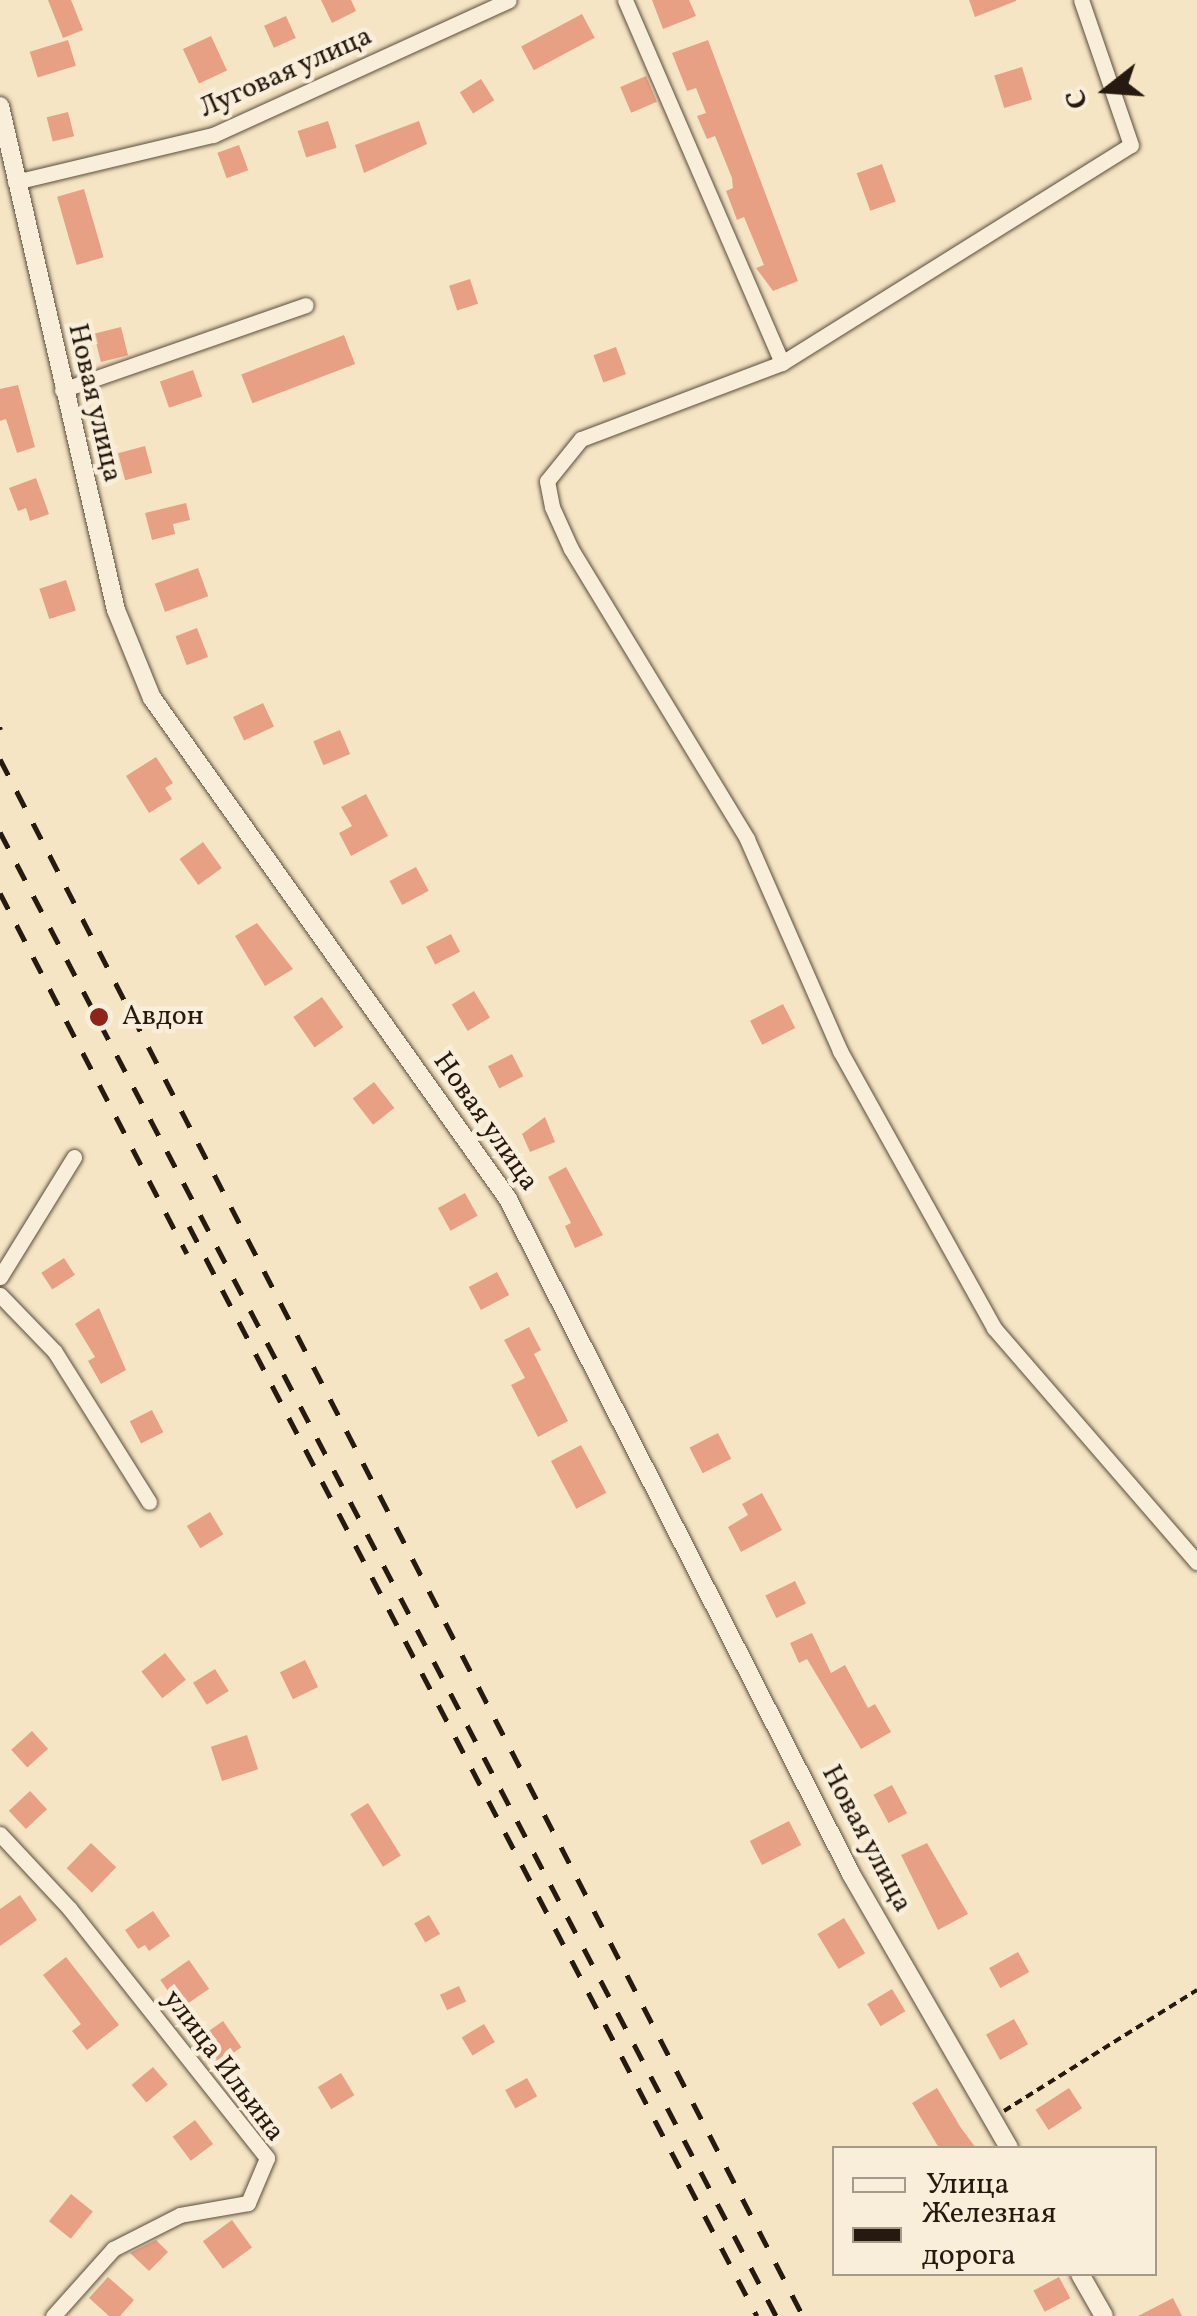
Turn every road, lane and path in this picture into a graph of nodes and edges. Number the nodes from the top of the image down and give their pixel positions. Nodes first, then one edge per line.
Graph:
1 (510, 0) edge
2 (624, 0) edge
3 (1081, 0) edge
4 (0, 106) edge
5 (15, 182) junction
6 (306, 304) dead end
7 (782, 363) junction
8 (62, 390) junction
9 (74, 1156) dead end
10 (0, 1275) edge
11 (0, 1295) edge
12 (148, 1502) dead end
13 (1197, 1562) edge
14 (0, 1834) edge
15 (1197, 1990) edge
16 (991, 2118) junction
17 (1007, 2146) edge
18 (1081, 2276) edge
19 (52, 2316) edge
20 (1104, 2316) edge

1 - 5 street, Луговая улица
2 - 7 street
3 - 7 street
4 - 5 street, Новая улица
5 - 8 street, Новая улица
6 - 8 street
7 - 13 street
8 - 16 street, Новая улица
9 - 10 street
11 - 12 street
14 - 19 street, улица Ильина
15 - 16 path
16 - 17 street, Новая улица
18 - 20 street

